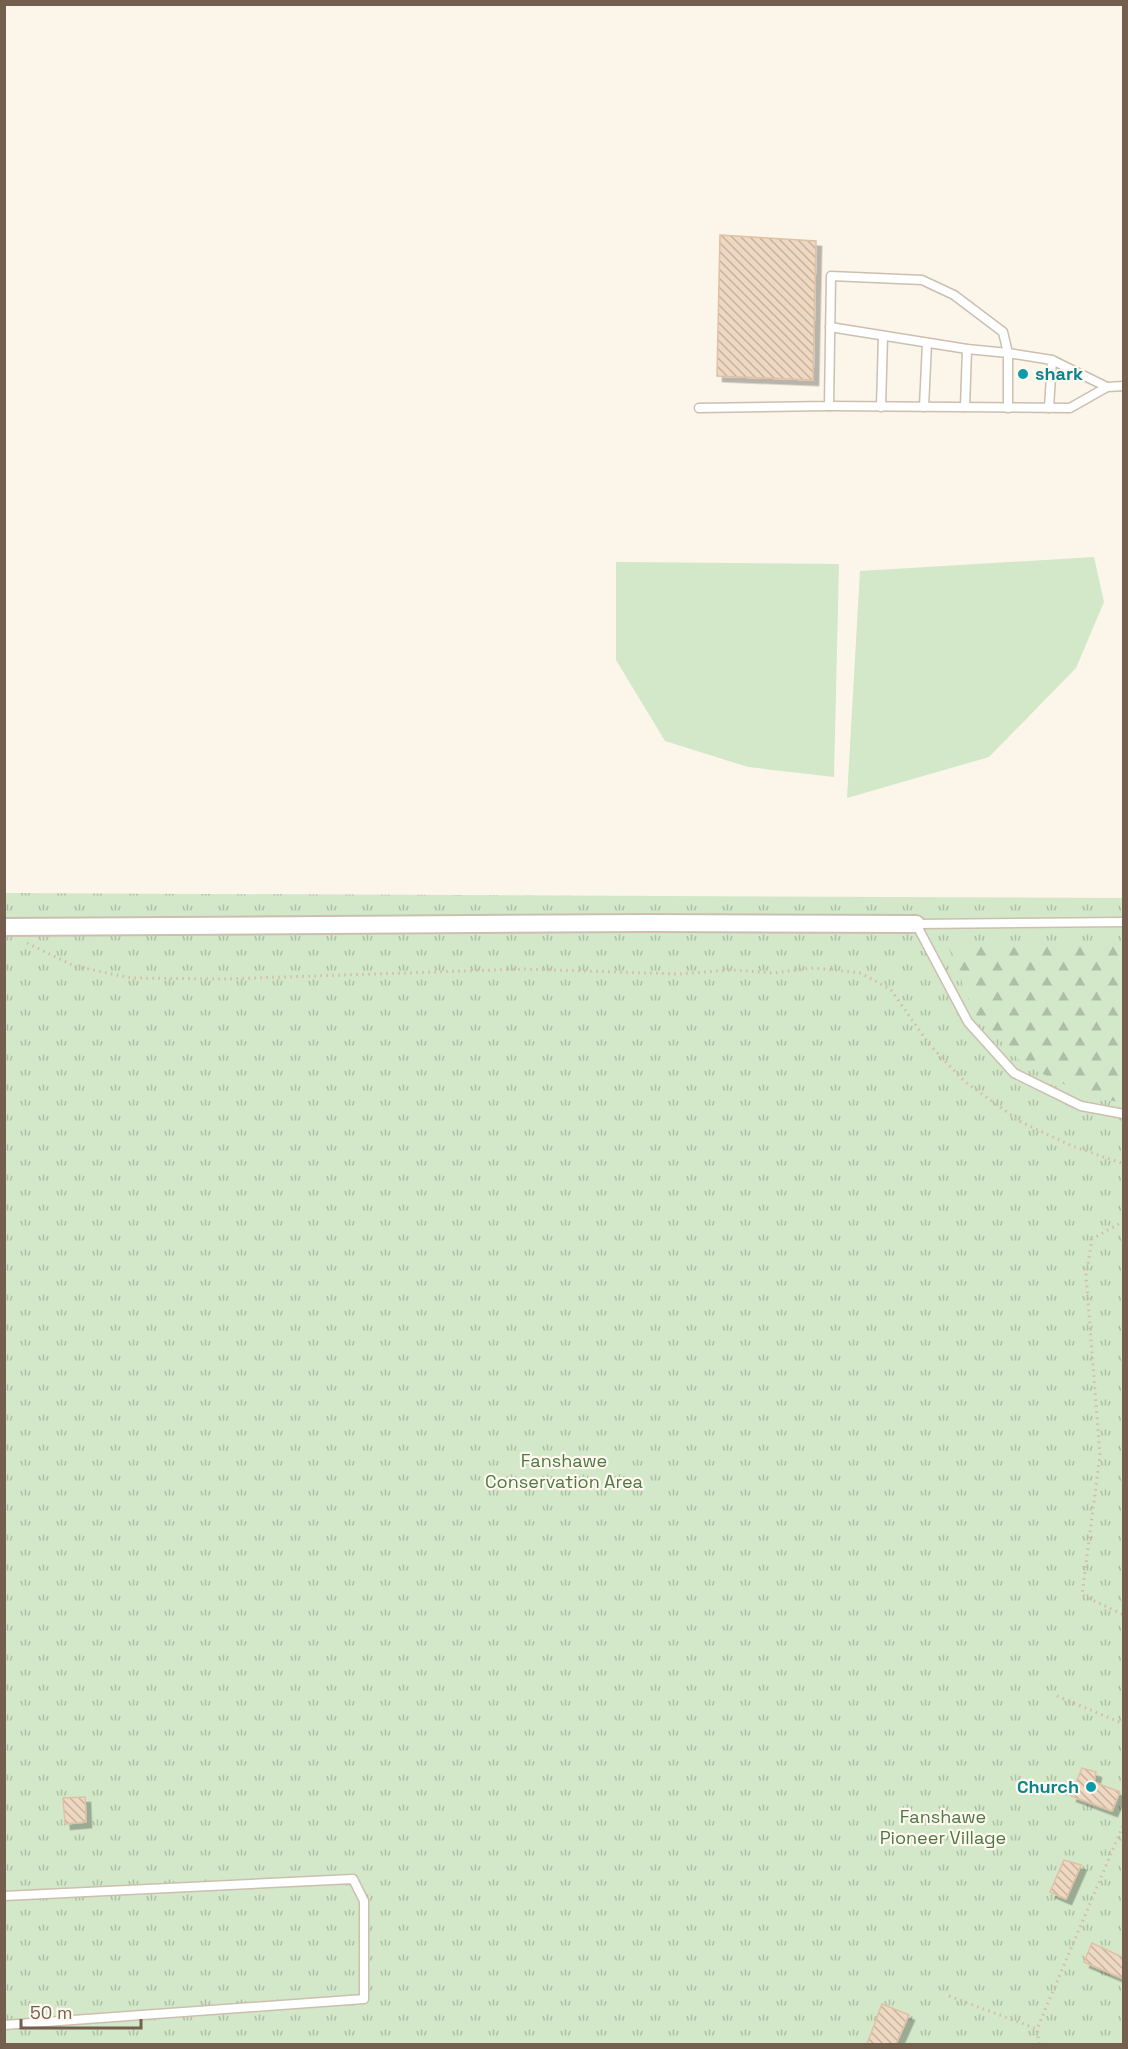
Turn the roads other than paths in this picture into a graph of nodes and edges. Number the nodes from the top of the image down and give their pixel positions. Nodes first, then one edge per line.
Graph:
1 (830, 327) junction
2 (883, 336) junction
3 (927, 343) junction
4 (967, 349) junction
5 (1008, 353) junction
6 (1052, 360) junction
7 (1124, 386) edge
8 (1107, 387) junction
9 (829, 406) junction
10 (881, 407) junction
11 (924, 407) junction
12 (965, 407) junction
13 (699, 408) dead end
14 (1008, 408) junction
15 (1049, 408) junction
16 (1124, 922) edge
17 (916, 924) junction
18 (4, 927) edge
19 (1124, 1114) edge
20 (4, 1896) edge
21 (4, 2025) edge

1 - 2 lane
1 - 5 lane
1 - 9 lane
2 - 3 lane
2 - 10 lane
3 - 4 lane
3 - 11 lane
4 - 5 lane
4 - 12 lane
5 - 6 lane
5 - 14 lane
6 - 8 lane
6 - 15 lane
7 - 8 lane
8 - 15 lane
9 - 10 lane
9 - 13 lane
10 - 11 lane
11 - 12 lane
12 - 14 lane
14 - 15 lane
16 - 17 lane
17 - 18 street
17 - 19 lane
20 - 21 lane

